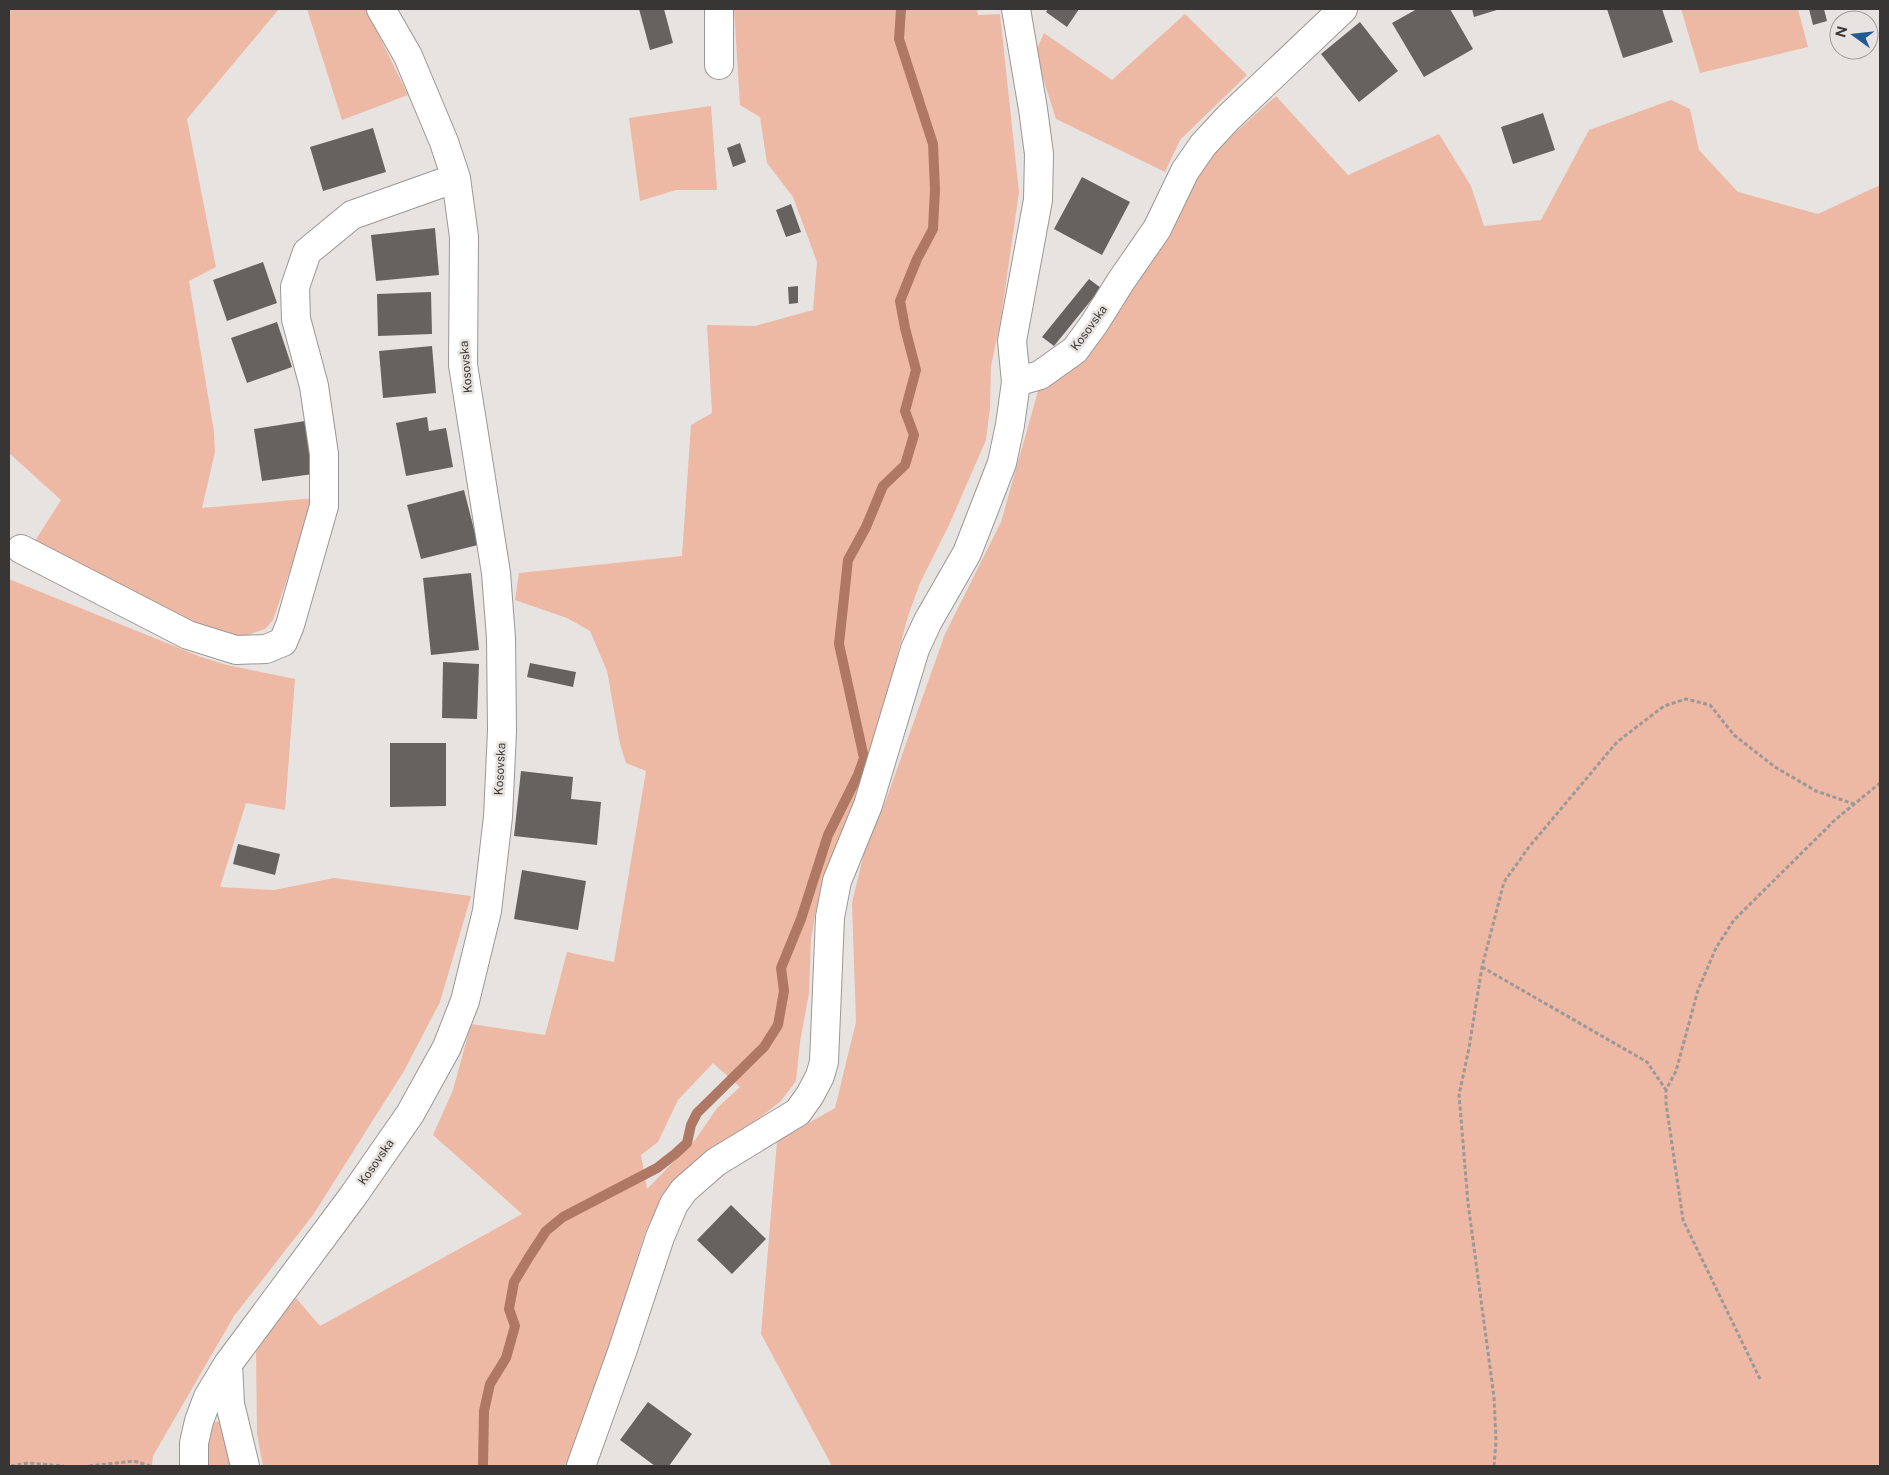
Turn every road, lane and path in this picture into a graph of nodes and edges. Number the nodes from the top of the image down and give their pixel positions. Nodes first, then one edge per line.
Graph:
1 (381, 9) edge
2 (719, 9) edge
3 (1016, 9) edge
4 (1343, 9) edge
5 (719, 65) dead end
6 (456, 178) junction
7 (1016, 382) junction
8 (21, 549) dead end
9 (1880, 783) edge
10 (1854, 804) junction
11 (1482, 967) junction
12 (1666, 1090) junction
13 (228, 1364) junction
14 (1760, 1379) dead end
15 (11, 1466) edge
16 (64, 1466) edge
17 (89, 1466) edge
18 (150, 1466) edge
19 (194, 1466) edge
20 (245, 1466) edge
21 (581, 1466) edge
22 (1494, 1466) edge

1 - 6 street, Kosovska
2 - 5 street
3 - 7 street
4 - 7 street, Kosovska
6 - 8 street
6 - 13 street, Kosovska
7 - 21 street
9 - 10 path
10 - 11 path
10 - 12 path
11 - 12 path
11 - 22 path
12 - 14 path
13 - 19 street, Kosovska
13 - 20 street
15 - 16 path
17 - 18 path

